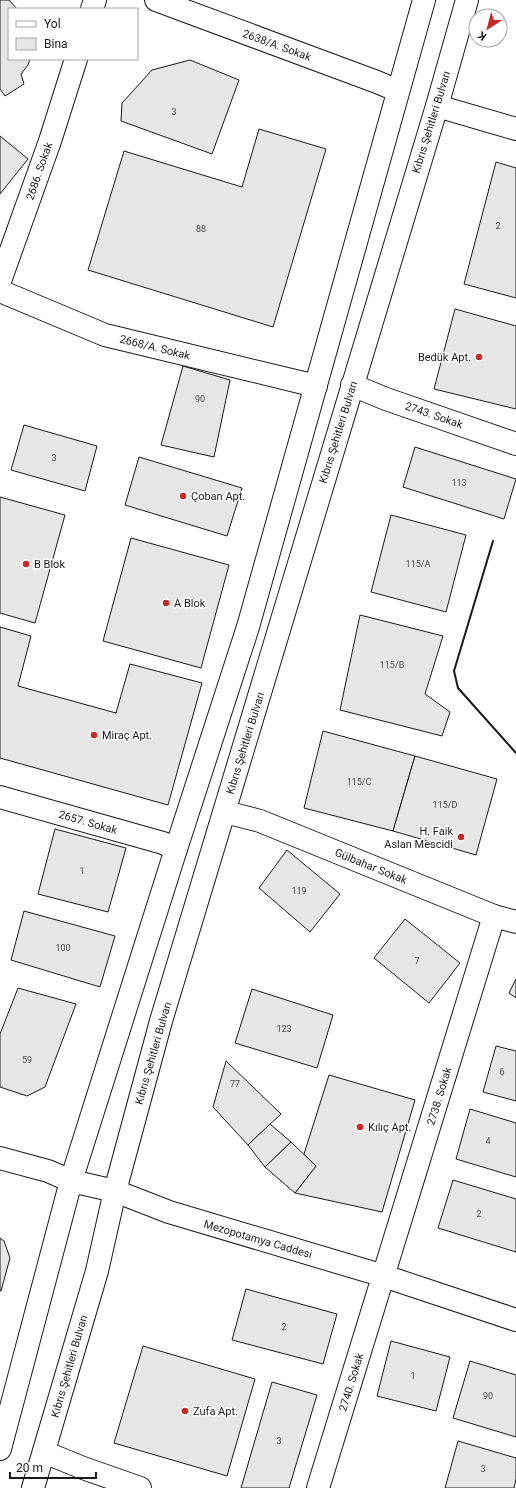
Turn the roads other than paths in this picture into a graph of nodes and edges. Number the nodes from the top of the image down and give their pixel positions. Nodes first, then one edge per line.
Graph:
1 (156, 0) edge
2 (424, 0) edge
3 (467, 0) edge
4 (76, 60) edge
5 (398, 91) junction
6 (437, 106) junction
7 (516, 128) edge
8 (0, 281) edge
9 (0, 291) edge
10 (352, 385) junction
11 (316, 386) junction
12 (516, 444) edge
13 (0, 797) edge
14 (225, 812) junction
15 (176, 849) junction
16 (494, 916) junction
17 (516, 922) edge
18 (0, 1158) edge
19 (71, 1181) junction
20 (115, 1191) junction
21 (384, 1276) junction
22 (516, 1320) edge
23 (1, 1446) edge
24 (44, 1452) junction
25 (33, 1488) edge
26 (140, 1488) edge
27 (318, 1488) edge

1 - 5 main road, 2638/A. Sokak
2 - 5 main road
3 - 6 main road, Kıbrıs Şehitleri Bulvarı
4 - 8 main road, 2686. Sokak
5 - 11 main road
6 - 7 main road
6 - 10 main road, Kıbrıs Şehitleri Bulvarı
9 - 11 main road, 2668/A. Sokak
10 - 12 main road, 2743. Sokak
10 - 14 main road, Kıbrıs Şehitleri Bulvarı
11 - 15 main road
13 - 15 main road, 2657. Sokak
14 - 16 main road, Gülbahar Sokak
14 - 20 main road, Kıbrıs Şehitleri Bulvarı
15 - 19 main road
16 - 17 main road, Gülbahar Sokak
16 - 21 main road, 2738. Sokak
18 - 19 main road, Mezopotamya Caddesi
19 - 20 main road, Mezopotamya Caddesi
19 - 23 main road
20 - 21 main road, Mezopotamya Caddesi
20 - 24 main road, Kıbrıs Şehitleri Bulvarı
21 - 22 main road, Mezopotamya Caddesi
21 - 27 main road, 2740. Sokak
24 - 25 main road, Kıbrıs Şehitleri Bulvarı
24 - 26 main road

